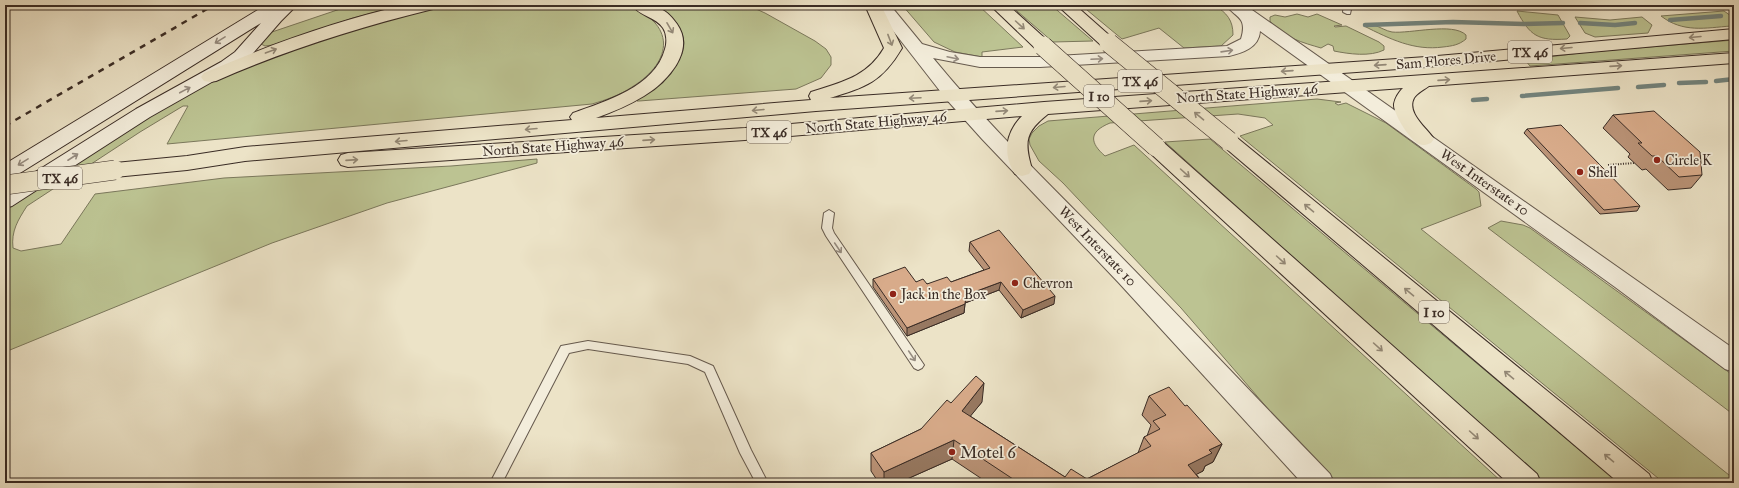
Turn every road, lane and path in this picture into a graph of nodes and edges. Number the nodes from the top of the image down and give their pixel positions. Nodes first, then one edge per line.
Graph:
1 (277, 5) edge
2 (290, 5) edge
3 (427, 5) edge
4 (640, 5) edge
5 (873, 5) edge
6 (881, 5) edge
7 (998, 5) edge
8 (1064, 5) edge
9 (1241, 10) edge
10 (1734, 34) edge
11 (916, 48) junction
12 (1734, 58) edge
13 (1326, 69) junction
14 (210, 77) junction
15 (1424, 81) junction
16 (1350, 86) junction
17 (954, 96) junction
18 (778, 108) junction
19 (1044, 108) junction
20 (970, 114) junction
21 (551, 128) junction
22 (1424, 139) junction
23 (187, 163) junction
24 (1634, 163) dead end
25 (1608, 165) dead end
26 (1022, 169) junction
27 (5, 173) edge
28 (5, 185) edge
29 (5, 201) edge
30 (829, 213) dead end
31 (1734, 362) edge
32 (918, 365) dead end
33 (496, 483) edge
34 (762, 483) edge
35 (1320, 483) edge
36 (1527, 483) edge
37 (1639, 483) edge

1 -> 27 street
2 - 14 street
14 -> 3 main road
4 -> 21 main road
5 -> 18 main road
6 - 11 street, West Interstate 10
7 -> 36 main road, I 10, bridge
37 -> 8 main road, I 10, bridge
11 -> 9 street
9 - 13 street, West Interstate 10
10 -> 13 main road, Sam Flores Drive / TX 46
11 - 17 street, West Interstate 10
15 -> 12 main road, Sam Flores Drive / TX 46
13 - 16 street, West Interstate 10
13 -> 17 main road, North State Highway 46 / TX 46
29 -> 14 street
15 - 16 main road, Sam Flores Drive / TX 46
15 - 22 main road
19 -> 16 main road, North State Highway 46 / TX 46
16 - 22 street, West Interstate 10
17 -> 18 main road, North State Highway 46 / TX 46
17 - 20 street, West Interstate 10
18 -> 21 main road, North State Highway 46 / TX 46
20 -> 19 main road, North State Highway 46 / TX 46
19 - 26 main road
23 -> 20 main road, North State Highway 46 / TX 46
20 - 26 street, West Interstate 10
21 -> 23 main road, North State Highway 46 / TX 46
22 - 31 street, West Interstate 10
23 - 28 main road, North State Highway 46 / TX 46, bridge
24 - 25 path
26 - 35 street, West Interstate 10
30 -> 32 lane
33 - 34 lane

